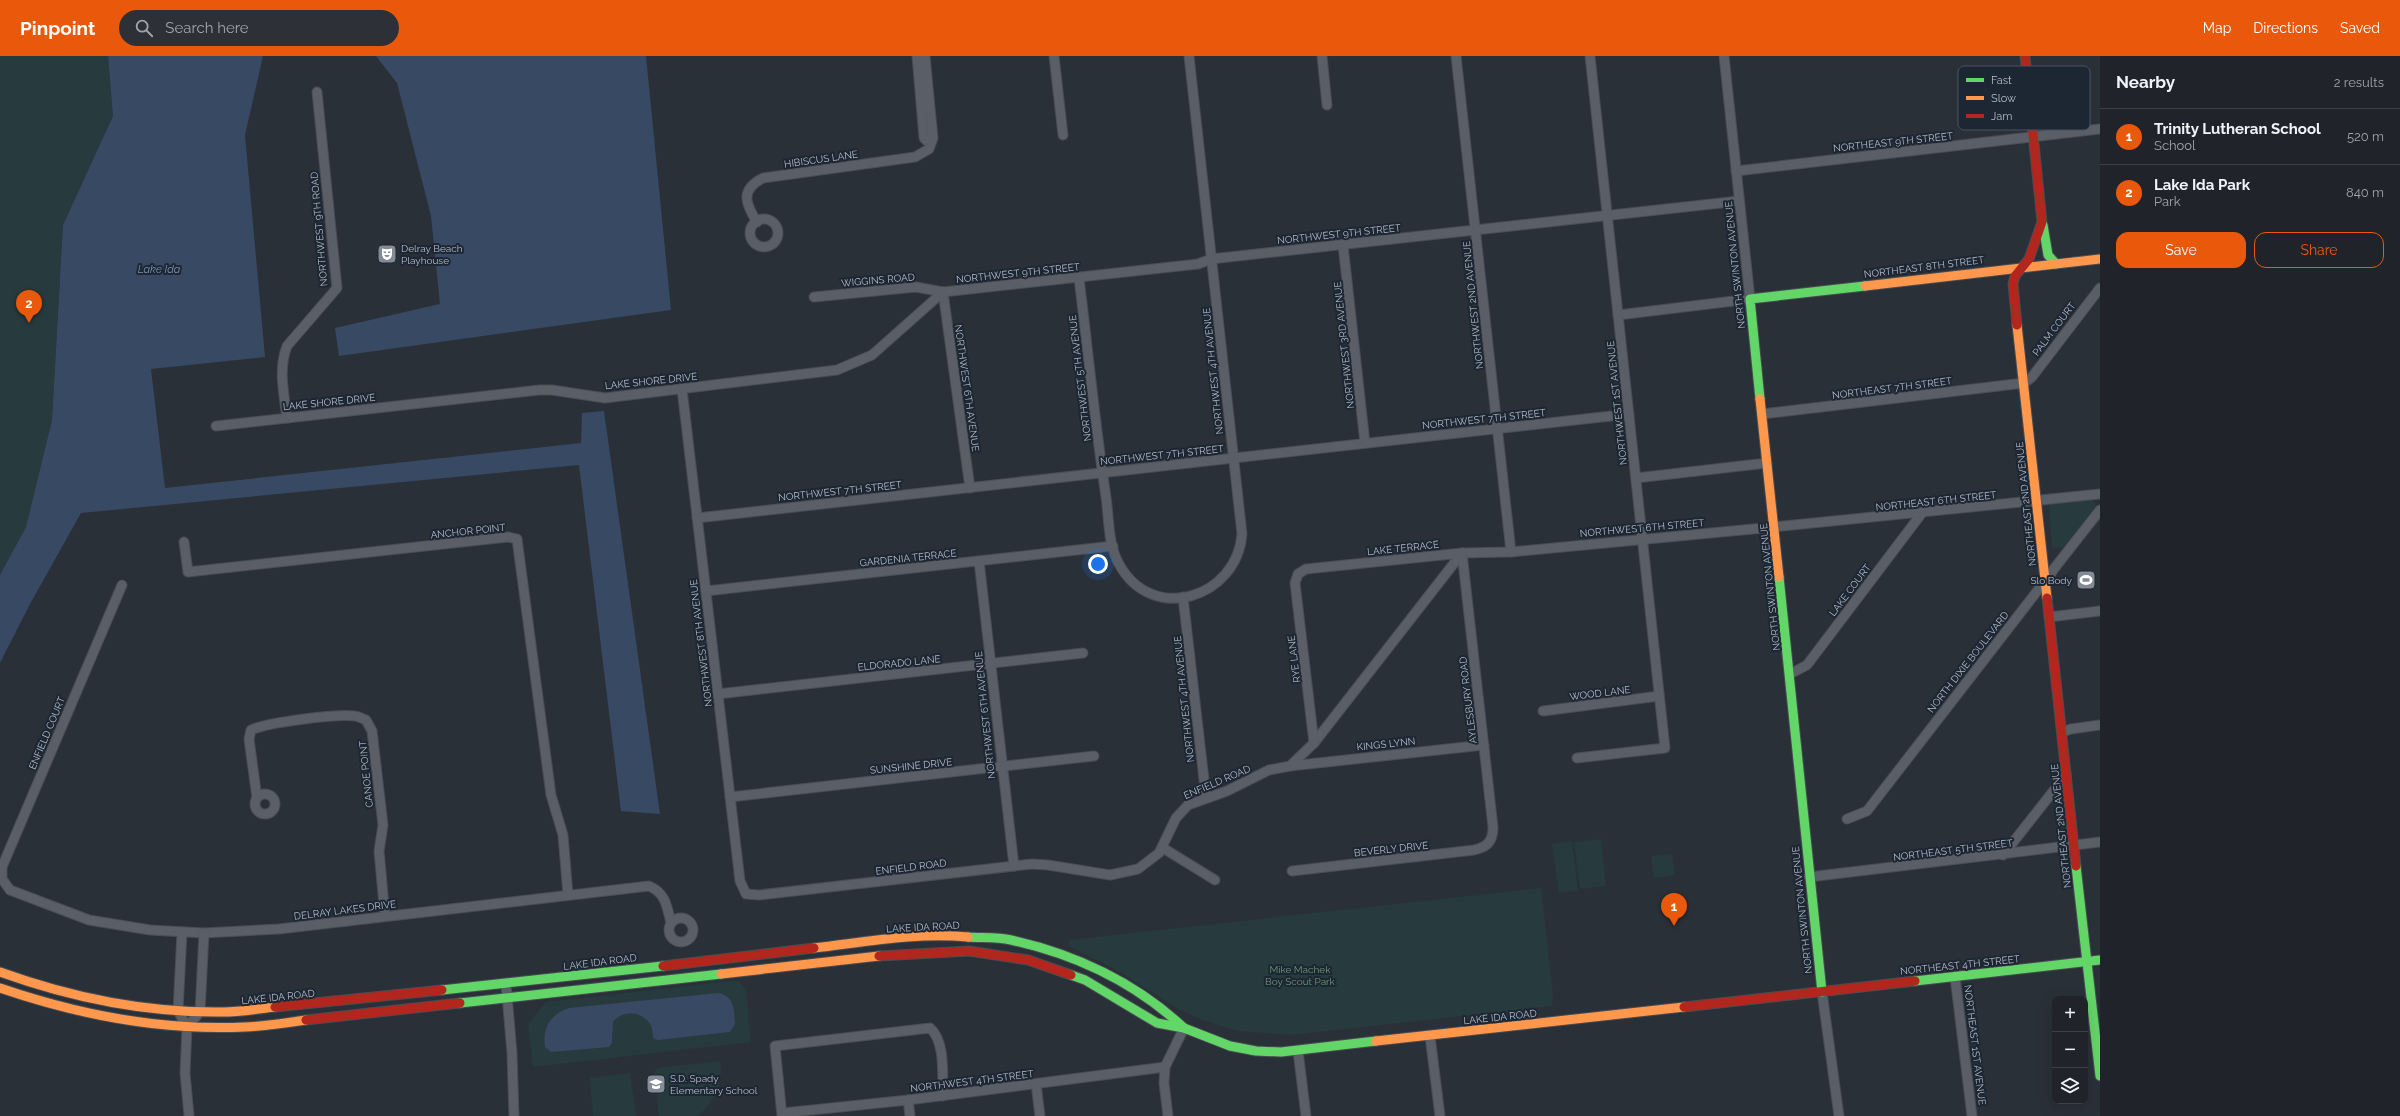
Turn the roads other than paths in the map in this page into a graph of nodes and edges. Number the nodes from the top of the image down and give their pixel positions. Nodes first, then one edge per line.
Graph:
1 (917, 56) edge
2 (925, 56) edge
3 (1054, 56) edge
4 (1189, 56) edge
5 (1322, 56) edge
6 (1456, 56) edge
7 (1590, 56) edge
8 (1724, 56) edge
9 (2025, 56) edge
10 (2026, 66) edge
11 (317, 92) dead end
12 (1327, 105) dead end
13 (2100, 129) edge
14 (2032, 130) edge
15 (1063, 135) dead end
16 (2033, 137) junction
17 (930, 144) junction
18 (1736, 170) junction
19 (1739, 201) junction
20 (1608, 215) junction
21 (757, 222) dead end
22 (2042, 222) junction
23 (1475, 230) junction
24 (1343, 245) junction
25 (1211, 259) junction
26 (2100, 259) edge
27 (2056, 264) junction
28 (2025, 267) junction
29 (1079, 278) junction
30 (2100, 288) edge
31 (943, 292) junction
32 (814, 297) dead end
33 (1750, 299) junction
34 (1618, 315) junction
35 (2024, 383) junction
36 (682, 389) junction
37 (1629, 414) junction
38 (1762, 414) junction
39 (287, 418) junction
40 (216, 426) dead end
41 (1497, 428) junction
42 (1366, 443) junction
43 (1234, 458) junction
44 (1768, 463) junction
45 (1102, 473) junction
46 (1636, 478) junction
47 (970, 488) junction
48 (2100, 494) edge
49 (2037, 501) junction
50 (2100, 510) edge
51 (1922, 513) junction
52 (697, 518) junction
53 (1774, 527) junction
54 (1643, 538) junction
55 (184, 542) dead end
56 (1113, 546) junction
57 (1511, 552) junction
58 (1462, 553) junction
59 (979, 561) junction
60 (1298, 574) joint
61 (2046, 583) junction
62 (122, 585) dead end
63 (706, 591) junction
64 (1183, 597) junction
65 (2100, 611) edge
66 (2049, 617) junction
67 (1083, 653) dead end
68 (990, 664) junction
69 (1790, 674) junction
70 (718, 694) junction
71 (1659, 696) junction
72 (1544, 710) dead end
73 (2100, 725) edge
74 (2062, 732) junction
75 (1314, 743) junction
76 (1484, 745) junction
77 (1094, 756) dead end
78 (1577, 758) dead end
79 (1290, 766) junction
80 (1002, 767) junction
81 (2066, 775) junction
82 (730, 797) junction
83 (1206, 797) junction
84 (257, 798) dead end
85 (1847, 819) dead end
86 (2100, 842) edge
87 (1490, 843) joint
88 (2074, 847) junction
89 (1163, 848) junction
90 (2003, 855) junction
91 (1014, 866) junction
92 (1292, 871) dead end
93 (1809, 877) junction
94 (1215, 880) dead end
95 (3, 885) edge
96 (746, 894) joint
97 (568, 895) junction
98 (385, 916) junction
99 (671, 923) dead end
100 (182, 932) junction
101 (204, 933) junction
102 (921, 936) junction
103 (922, 952) junction
104 (772, 953) junction
105 (2100, 960) edge
106 (2086, 962) junction
107 (752, 971) junction
108 (0, 972) edge
109 (1955, 977) junction
110 (506, 984) junction
111 (0, 988) edge
112 (1822, 992) junction
113 (507, 998) junction
114 (178, 1011) junction
115 (200, 1012) junction
116 (187, 1027) junction
117 (1184, 1028) junction
118 (1430, 1036) junction
119 (1298, 1051) junction
120 (1165, 1067) junction
121 (2100, 1076) edge
122 (1036, 1084) junction
123 (943, 1096) junction
124 (908, 1100) junction
125 (782, 1114) edge
126 (189, 1116) edge
127 (514, 1116) edge
128 (910, 1116) edge
129 (1040, 1116) edge
130 (1168, 1116) edge
131 (1306, 1116) edge
132 (1440, 1116) edge
133 (1839, 1116) edge
134 (1972, 1116) edge

1 - 17 street
2 - 17 street
3 - 15 street
4 - 25 street, NORTHWEST 4TH AVENUE
5 - 12 street
6 - 23 street, NORTHWEST 2ND AVENUE
7 - 20 street, NORTHWEST 1ST AVENUE
8 - 18 street, NORTH SWINTON AVENUE
9 - 10 street, NORTHEAST 2ND AVENUE
11 - 39 street, NORTHWEST 9TH ROAD
13 - 16 street, NORTHEAST 9TH STREET
14 - 16 street, NORTHEAST 2ND AVENUE
16 - 18 street, NORTHEAST 9TH STREET
16 - 22 street, NORTHEAST 2ND AVENUE
17 - 21 street, HIBISCUS LANE
18 - 19 street, NORTH SWINTON AVENUE
19 - 20 street, NORTHWEST 9TH STREET
19 - 33 street, NORTH SWINTON AVENUE
20 - 23 street, NORTHWEST 9TH STREET
20 - 34 street, NORTHWEST 1ST AVENUE
22 - 27 street
22 - 28 street, NORTHEAST 2ND AVENUE
23 - 24 street, NORTHWEST 9TH STREET
23 - 41 street, NORTHWEST 2ND AVENUE
24 - 25 street, NORTHWEST 9TH STREET
24 - 42 street, NORTHWEST 3RD AVENUE
25 - 29 street, NORTHWEST 9TH STREET
25 - 43 street, NORTHWEST 4TH AVENUE
26 - 27 street, NORTHEAST 8TH STREET
27 - 28 street, NORTHEAST 8TH STREET
28 - 33 street, NORTHEAST 8TH STREET
28 - 35 street, NORTHEAST 2ND AVENUE
29 - 31 street, NORTHWEST 9TH STREET
29 - 45 street, NORTHWEST 5TH AVENUE
30 - 35 street, PALM COURT
31 - 32 street, WIGGINS ROAD
31 - 36 street, LAKE SHORE DRIVE
31 - 47 street, NORTHWEST 6TH AVENUE
33 - 34 street
33 - 38 street, NORTH SWINTON AVENUE
34 - 37 street, NORTHWEST 1ST AVENUE
35 - 38 street, NORTHEAST 7TH STREET
35 - 49 street, NORTHEAST 2ND AVENUE
36 - 39 street, LAKE SHORE DRIVE
36 - 52 street, NORTHWEST 8TH AVENUE
37 - 41 street, NORTHWEST 7TH STREET
37 - 46 street, NORTHWEST 1ST AVENUE
38 - 44 street, NORTH SWINTON AVENUE
39 - 40 street, LAKE SHORE DRIVE
41 - 42 street, NORTHWEST 7TH STREET
41 - 57 street, NORTHWEST 2ND AVENUE
42 - 43 street, NORTHWEST 7TH STREET
43 - 45 street, NORTHWEST 7TH STREET
43 - 64 street, NORTHWEST 4TH AVENUE
44 - 46 street
44 - 53 street, NORTH SWINTON AVENUE
45 - 47 street, NORTHWEST 7TH STREET
45 - 56 street, NORTHWEST 5TH AVENUE
46 - 54 street, NORTHWEST 1ST AVENUE
47 - 52 street, NORTHWEST 7TH STREET
48 - 49 street, NORTHEAST 6TH STREET
49 - 51 street, NORTHEAST 6TH STREET
49 - 61 street, NORTHEAST 2ND AVENUE
50 - 61 street, NORTH DIXIE BOULEVARD
51 - 53 street, NORTHEAST 6TH STREET
51 - 69 street, LAKE COURT
52 - 63 street, NORTHWEST 8TH AVENUE
53 - 54 street, NORTHWEST 6TH STREET
53 - 69 street, NORTH SWINTON AVENUE
54 - 57 street, NORTHWEST 6TH STREET
54 - 71 street, NORTHWEST 1ST AVENUE
55 - 97 street, ANCHOR POINT
56 - 59 street, GARDENIA TERRACE
56 - 64 street, NORTHWEST 5TH AVENUE
57 - 58 street, LAKE TERRACE
58 - 60 street, LAKE TERRACE
58 - 75 street
58 - 76 street, AYLESBURY ROAD
59 - 63 street, GARDENIA TERRACE
59 - 68 street, NORTHWEST 6TH AVENUE
60 - 75 street, RYE LANE
61 - 66 street, NORTHEAST 2ND AVENUE
61 - 85 street, NORTH DIXIE BOULEVARD
62 - 95 street, ENFIELD COURT
63 - 70 street, NORTHWEST 8TH AVENUE
64 - 83 street, NORTHWEST 4TH AVENUE
65 - 66 street
66 - 74 street, NORTHEAST 2ND AVENUE
67 - 68 street, ELDORADO LANE
68 - 70 street, ELDORADO LANE
68 - 80 street, NORTHWEST 6TH AVENUE
69 - 93 street, NORTH SWINTON AVENUE
70 - 82 street, NORTHWEST 8TH AVENUE
71 - 72 street, WOOD LANE
71 - 78 street, NORTHWEST 1ST AVENUE
73 - 74 street
74 - 81 street, NORTHEAST 2ND AVENUE
75 - 79 street
76 - 79 street, KINGS LYNN
76 - 87 street, AYLESBURY ROAD
77 - 80 street, SUNSHINE DRIVE
79 - 83 street, ENFIELD ROAD
80 - 82 street, SUNSHINE DRIVE
80 - 91 street, NORTHWEST 6TH AVENUE
81 - 88 street, NORTHEAST 2ND AVENUE
81 - 90 street
82 - 96 street, NORTHWEST 8TH AVENUE
83 - 89 street, ENFIELD ROAD
84 - 98 street, CANOE POINT
86 - 88 street, NORTHEAST 5TH STREET
87 - 92 street, BEVERLY DRIVE
88 - 90 street, NORTHEAST 5TH STREET
88 - 106 street, NORTHEAST 2ND AVENUE
89 - 91 street, ENFIELD ROAD
89 - 94 street
90 - 93 street, NORTHEAST 5TH STREET
91 - 96 street, ENFIELD ROAD
93 - 112 street, NORTH SWINTON AVENUE
95 - 100 street, DELRAY LAKES DRIVE
97 - 98 street, DELRAY LAKES DRIVE
97 - 99 street, DELRAY LAKES DRIVE
98 - 101 street, DELRAY LAKES DRIVE
100 - 101 street, DELRAY LAKES DRIVE
100 - 114 street
101 - 115 street
102 - 103 street
102 - 104 street, LAKE IDA ROAD
102 - 117 street, LAKE IDA ROAD
103 - 107 street, LAKE IDA ROAD
103 - 117 street, LAKE IDA ROAD
104 - 107 street
104 - 110 street, LAKE IDA ROAD
105 - 106 street, NORTHEAST 4TH STREET
106 - 109 street, NORTHEAST 4TH STREET
106 - 121 street, NORTHEAST 2ND AVENUE
107 - 113 street, LAKE IDA ROAD
108 - 114 street, LAKE IDA ROAD
109 - 112 street, NORTHEAST 4TH STREET
109 - 134 street, NORTHEAST 1ST AVENUE
110 - 113 street
110 - 115 street, LAKE IDA ROAD
111 - 116 street, LAKE IDA ROAD
112 - 118 street, LAKE IDA ROAD
112 - 133 street, NORTH SWINTON AVENUE
113 - 116 street, LAKE IDA ROAD
113 - 127 street
114 - 115 street, LAKE IDA ROAD
114 - 116 street
115 - 116 street
116 - 126 street
117 - 119 street, LAKE IDA ROAD
117 - 120 street
118 - 119 street, LAKE IDA ROAD
118 - 132 street
119 - 131 street
120 - 122 street, NORTHWEST 4TH STREET
120 - 130 street
122 - 123 street, NORTHWEST 4TH STREET
122 - 129 street
123 - 124 street, NORTHWEST 4TH STREET
123 - 125 street
124 - 125 street, NORTHWEST 4TH STREET
124 - 128 street

